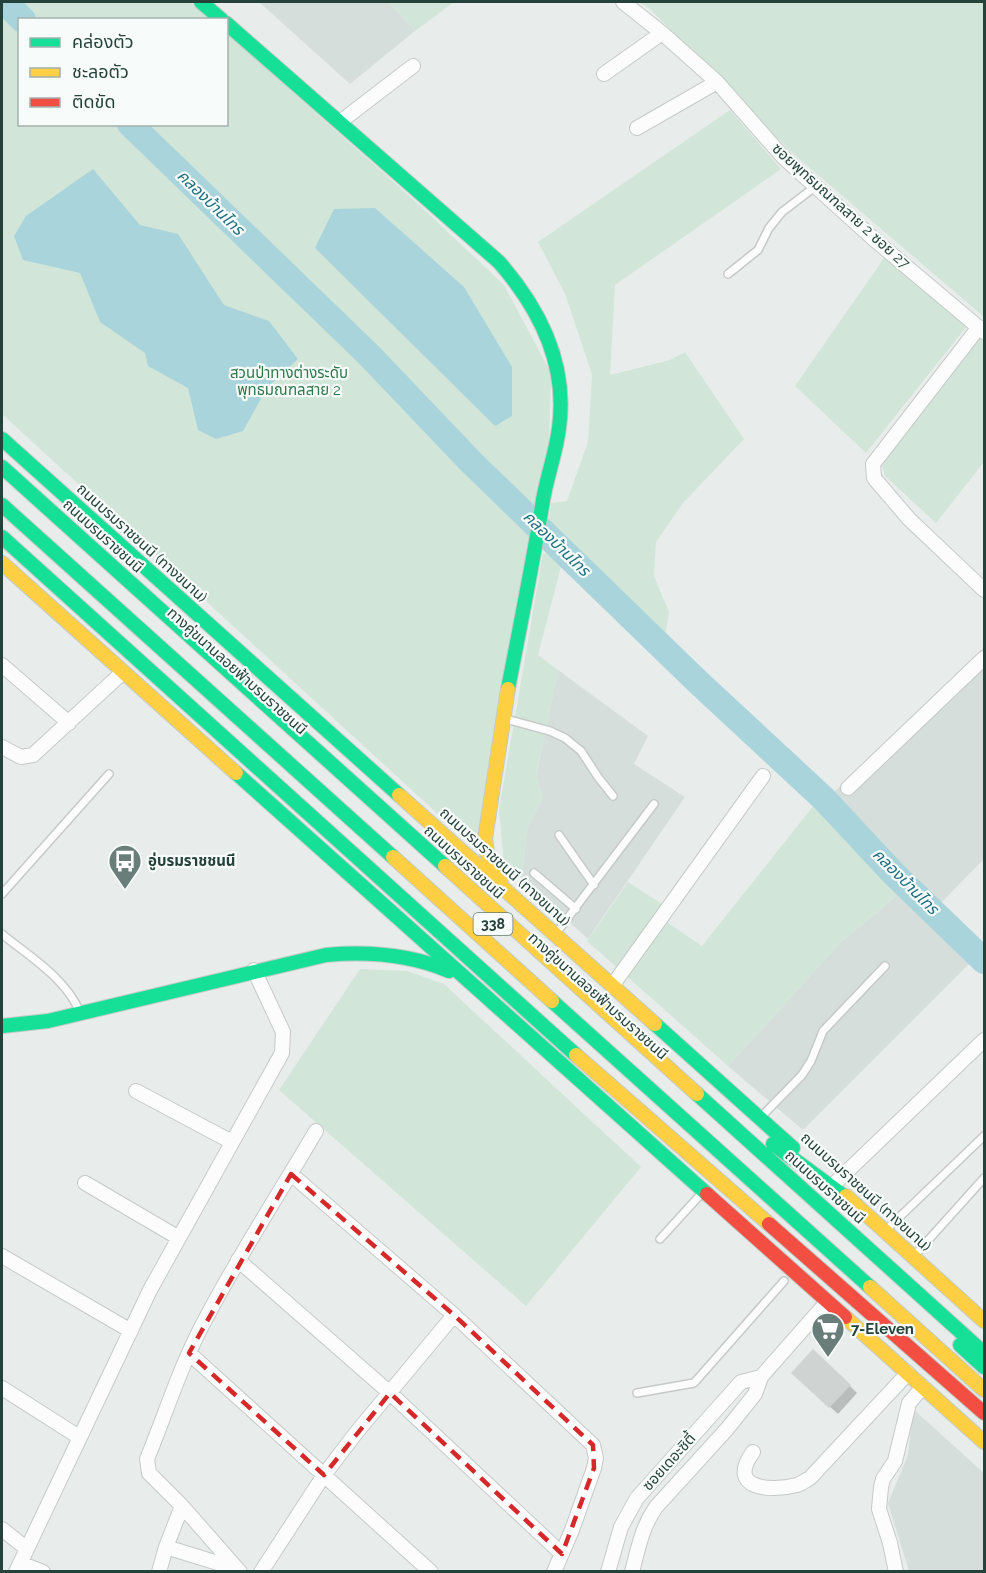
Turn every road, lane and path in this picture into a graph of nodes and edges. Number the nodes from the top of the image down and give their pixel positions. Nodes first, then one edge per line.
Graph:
1 (201, 2) edge
2 (623, 2) edge
3 (220, 18) edge
4 (228, 25) edge
5 (662, 33) junction
6 (412, 66) dead end
7 (604, 74) dead end
8 (717, 82) junction
9 (340, 122) junction
10 (638, 128) dead end
11 (816, 186) junction
12 (728, 274) dead end
13 (982, 329) edge
14 (2, 439) edge
15 (2, 467) edge
16 (2, 481) edge
17 (2, 505) edge
18 (2, 537) edge
19 (2, 563) edge
20 (984, 590) edge
21 (984, 658) edge
22 (2, 665) edge
23 (122, 673) junction
24 (503, 718) junction
25 (69, 723) junction
26 (2, 747) edge
27 (109, 774) dead end
28 (763, 776) dead end
29 (848, 788) dead end
30 (614, 796) dead end
31 (654, 804) dead end
32 (559, 835) dead end
33 (534, 873) dead end
34 (594, 885) junction
35 (507, 891) junction
36 (2, 894) edge
37 (576, 909) junction
38 (2, 934) edge
39 (555, 934) junction
40 (885, 966) dead end
41 (254, 970) junction
42 (468, 980) junction
43 (612, 986) junction
44 (80, 1013) junction
45 (2, 1026) edge
46 (984, 1040) edge
47 (663, 1062) junction
48 (136, 1091) dead end
49 (639, 1111) junction
50 (759, 1119) junction
51 (316, 1131) dead end
52 (984, 1136) edge
53 (232, 1142) junction
54 (291, 1174) junction
55 (984, 1178) edge
56 (85, 1183) dead end
57 (834, 1184) junction
58 (703, 1191) junction
59 (856, 1205) junction
60 (885, 1231) junction
61 (179, 1238) junction
62 (660, 1239) dead end
63 (2, 1256) edge
64 (914, 1257) junction
65 (238, 1260) junction
66 (786, 1265) junction
67 (784, 1281) dead end
68 (827, 1302) junction
69 (454, 1316) junction
70 (984, 1321) edge
71 (131, 1331) junction
72 (189, 1353) junction
73 (984, 1353) edge
74 (984, 1367) edge
75 (908, 1373) junction
76 (761, 1377) junction
77 (923, 1387) junction
78 (2, 1388) edge
79 (984, 1390) edge
80 (637, 1393) dead end
81 (390, 1394) junction
82 (716, 1410) junction
83 (984, 1413) edge
84 (732, 1424) junction
85 (80, 1437) junction
86 (984, 1442) edge
87 (753, 1452) dead end
88 (324, 1475) junction
89 (182, 1506) junction
90 (2, 1529) edge
91 (166, 1547) junction
92 (27, 1549) junction
93 (562, 1554) junction
94 (18, 1568) edge
95 (239, 1570) edge
96 (43, 1572) edge
97 (159, 1572) edge
98 (261, 1572) edge
99 (431, 1572) edge
100 (554, 1572) edge
101 (608, 1572) edge
102 (632, 1572) edge
103 (896, 1572) edge

1 - 3 main road
2 - 5 street, ซอยพุทธมณฑลสาย 2 ซอย 27
4 - 9 main road
5 - 7 street
5 - 8 street, ซอยพุทธมณฑลสาย 2 ซอย 27
6 - 9 street
8 - 10 street
8 - 11 street, ซอยพุทธมณฑลสาย 2 ซอย 27
9 - 24 main road
11 - 12 lane
11 - 13 street, ซอยพุทธมณฑลสาย 2 ซอย 27
13 - 20 street
14 - 35 main road, ถนนบรมราชชนนี (ทางขนาน) / 338
15 - 47 main road, ถนนบรมราชชนนี / 338
16 - 74 main road, ทางคู่ขนานลอยฟ้าบรมราชชนนี / 338
17 - 79 main road, 338
18 - 49 main road, 338
19 - 23 main road
21 - 29 street
22 - 25 street
23 - 25 street
23 - 42 main road
24 - 30 lane
24 - 35 main road
25 - 26 street
27 - 36 lane
28 - 43 street
31 - 34 lane
32 - 34 lane
33 - 37 lane
34 - 37 lane
35 - 39 main road, ถนนบรมราชชนนี (ทางขนาน) / 338
37 - 39 lane
38 - 44 lane
39 - 43 main road, ถนนบรมราชชนนี (ทางขนาน) / 338
40 - 50 lane
41 - 42 main road
41 - 44 main road
41 - 53 street
42 - 58 main road
43 - 50 main road, ถนนบรมราชชนนี (ทางขนาน) / 338
44 - 45 main road
46 - 57 street
47 - 59 main road
47 - 73 main road, ถนนบรมราชชนนี / 338
48 - 53 street
49 - 66 main road
49 - 83 main road, 338
50 - 57 main road, ถนนบรมราชชนนี (ทางขนาน) / 338
51 - 54 street
52 - 60 lane
53 - 61 street
54 - 65 street
54 - 69 street
55 - 64 lane
56 - 61 street
57 - 59 main road, ถนนบรมราชชนนี (ทางขนาน) / 338
58 - 62 lane
58 - 66 main road
59 - 60 main road, ถนนบรมราชชนนี (ทางขนาน) / 338
60 - 64 main road, ถนนบรมราชชนนี (ทางขนาน) / 338
61 - 71 street
63 - 71 street
64 - 70 main road, ถนนบรมราชชนนี (ทางขนาน) / 338
65 - 72 street
65 - 81 street
66 - 68 main road
67 - 80 lane
68 - 75 main road
68 - 76 street, ซอยเดอะซิตี้
69 - 81 street
69 - 93 street
71 - 85 street
72 - 88 street
72 - 89 street
75 - 77 main road
75 - 87 street
76 - 82 street, ซอยเดอะซิตี้
76 - 84 street, ซอยเดอะซิตี้
77 - 86 main road
77 - 103 street
78 - 85 street
81 - 88 street
81 - 93 street
82 - 84 street
82 - 101 street, ซอยเดอะซิตี้
84 - 102 street, ซอยเดอะซิตี้
85 - 92 street
88 - 98 street
88 - 99 street
89 - 91 street
89 - 95 street
90 - 92 street
91 - 95 street
91 - 97 street
92 - 94 street
93 - 100 street
94 - 96 street

